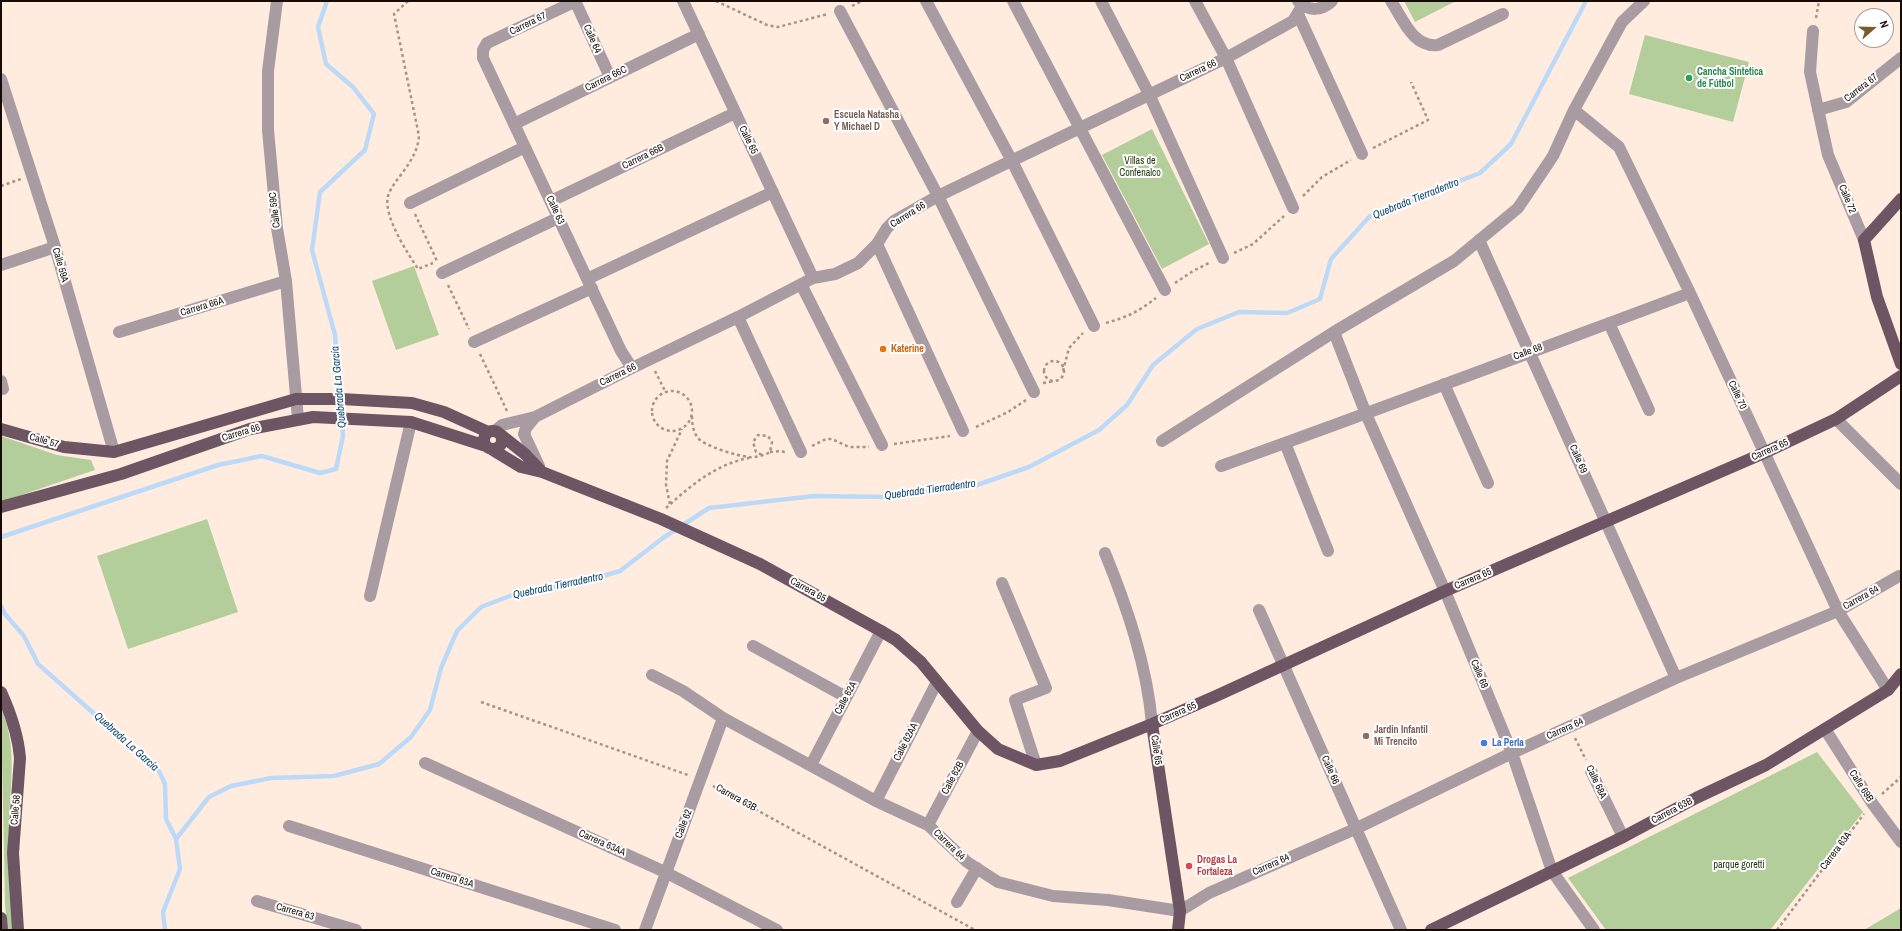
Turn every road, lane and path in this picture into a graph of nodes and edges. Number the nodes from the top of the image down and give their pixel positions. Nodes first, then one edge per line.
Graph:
1 (277, 1) edge
2 (408, 1) edge
3 (576, 1) edge
4 (683, 1) edge
5 (716, 1) edge
6 (862, 1) edge
7 (926, 1) edge
8 (1013, 1) edge
9 (1101, 1) edge
10 (1196, 1) edge
11 (1332, 1) edge
12 (1391, 1) edge
13 (1644, 1) edge
14 (1819, 1) edge
15 (1299, 7) edge
16 (840, 11) junction
17 (1503, 14) dead end
18 (1813, 31) joint
19 (699, 34) junction
20 (483, 50) joint
21 (1226, 58) junction
22 (1901, 58) edge
23 (610, 77) junction
24 (1, 79) edge
25 (1411, 82) dead end
26 (1149, 94) junction
27 (1574, 110) junction
28 (1818, 110) junction
29 (735, 113) junction
30 (514, 124) junction
31 (1081, 128) junction
32 (525, 147) junction
33 (1362, 154) junction
34 (1012, 161) junction
35 (33, 175) junction
36 (1, 186) edge
37 (773, 192) junction
38 (938, 196) junction
39 (1901, 199) edge
40 (551, 201) junction
41 (410, 203) joint
42 (1293, 208) junction
43 (558, 218) junction
44 (1479, 240) junction
45 (1864, 240) junction
46 (877, 244) junction
47 (55, 247) junction
48 (1223, 258) junction
49 (437, 261) junction
50 (1, 265) edge
51 (442, 273) junction
52 (814, 278) junction
53 (286, 281) junction
54 (589, 283) junction
55 (801, 284) junction
56 (1165, 290) junction
57 (1690, 293) junction
58 (738, 318) junction
59 (1609, 323) junction
60 (1094, 326) junction
61 (119, 332) dead end
62 (1334, 332) junction
63 (474, 342) junction
64 (1530, 352) junction
65 (650, 359) junction
66 (1901, 364) edge
67 (632, 368) junction
68 (1063, 371) junction
69 (1901, 376) edge
70 (1054, 381) junction
71 (1444, 384) junction
72 (665, 391) junction
73 (1034, 392) junction
74 (296, 399) junction
75 (1649, 410) dead end
76 (1366, 414) junction
77 (692, 416) junction
78 (535, 417) junction
79 (298, 418) junction
80 (1836, 419) junction
81 (411, 422) junction
82 (513, 422) junction
83 (1, 429) edge
84 (682, 429) junction
85 (963, 432) junction
86 (495, 433) junction
87 (1162, 441) dead end
88 (1285, 443) junction
89 (882, 446) junction
90 (490, 448) junction
91 (87, 451) joint
92 (114, 452) junction
93 (770, 452) junction
94 (801, 452) junction
95 (1764, 453) junction
96 (762, 455) junction
97 (750, 457) junction
98 (1221, 466) dead end
99 (542, 472) junction
100 (1488, 483) dead end
101 (1901, 484) edge
102 (670, 505) junction
103 (1, 507) edge
104 (658, 518) junction
105 (1606, 522) junction
106 (1328, 551) dead end
107 (1104, 553) dead end
108 (1900, 576) dead end
109 (1002, 582) dead end
110 (1445, 591) junction
111 (370, 596) dead end
112 (1259, 610) dead end
113 (1838, 611) junction
114 (881, 630) junction
115 (753, 646) dead end
116 (1284, 665) junction
117 (1901, 674) edge
118 (652, 675) dead end
119 (1676, 678) junction
120 (936, 682) junction
121 (1888, 690) junction
122 (1, 692) edge
123 (846, 697) junction
124 (481, 702) dead end
125 (723, 718) junction
126 (1152, 724) junction
127 (1570, 726) junction
128 (1824, 729) junction
129 (978, 731) junction
130 (1512, 753) junction
131 (425, 763) dead end
132 (1036, 764) junction
133 (810, 765) junction
134 (1591, 771) joint
135 (1901, 777) edge
136 (701, 779) junction
137 (876, 801) junction
138 (1872, 803) junction
139 (928, 825) junction
140 (288, 826) dead end
141 (1355, 829) junction
142 (1623, 837) junction
143 (1901, 842) edge
144 (977, 868) junction
145 (1552, 871) junction
146 (665, 872) junction
147 (257, 901) dead end
148 (957, 902) dead end
149 (1180, 911) junction
150 (1, 918) edge
151 (773, 929) edge
152 (2, 930) edge
153 (18, 930) edge
154 (356, 930) edge
155 (615, 930) edge
156 (645, 930) edge
157 (975, 930) edge
158 (1178, 930) edge
159 (1402, 930) edge
160 (1431, 930) edge
161 (1594, 930) edge
162 (1777, 930) edge

1 - 53 street, Calle 59C
2 - 49 path
3 - 20 street, Carrera 67
3 - 23 street, Calle 64
4 - 19 street, Calle 65
5 - 16 path
6 - 16 path
7 - 34 street
8 - 31 street
9 - 26 street
10 - 21 street
11 - 15 street
12 - 17 street
13 - 27 street
14 - 18 path
15 - 21 street, Carrera 66
15 - 33 street
16 - 38 street
18 - 28 street, Calle 72
19 - 23 street, Carrera 66C
19 - 29 street, Calle 65
20 - 30 street, Calle 63
21 - 26 street, Carrera 66
21 - 42 street
22 - 28 street, Carrera 67
23 - 30 street, Carrera 66C
24 - 35 street, Calle 59A
25 - 33 path
26 - 31 street, Carrera 66
26 - 48 street
27 - 44 street
27 - 57 street, Calle 70
28 - 45 street, Calle 72
29 - 37 street, Calle 65
29 - 40 street, Carrera 66B
30 - 32 street, Calle 63
31 - 34 street, Carrera 66
31 - 56 street
32 - 40 street, Calle 63
32 - 41 street
33 - 42 path
34 - 38 street, Carrera 66
34 - 60 street
35 - 36 path
35 - 47 street, Calle 59A
37 - 52 street, Calle 65
37 - 54 street
38 - 46 street, Carrera 66
38 - 73 street
39 - 45 main road
40 - 43 street, Calle 63
41 - 49 path
42 - 48 path
43 - 51 street
43 - 54 street, Calle 63
44 - 62 street
44 - 64 street, Calle 69
45 - 66 main road, Calle 72
46 - 52 street, Carrera 66
46 - 85 street
47 - 50 street
47 - 92 street, Calle 59A
48 - 56 path
49 - 51 path
51 - 63 path
52 - 55 street, Carrera 66
53 - 61 street, Carrera 66A
53 - 74 street, Calle 59C
54 - 63 street
54 - 67 street, Calle 63
55 - 58 street, Carrera 66
55 - 89 street
56 - 60 path
57 - 59 street, Calle 68
57 - 95 street, Calle 70
58 - 65 street, Carrera 66
58 - 94 street
59 - 64 street, Calle 68
59 - 75 street
60 - 68 path
62 - 76 street, Calle 68
62 - 87 street
63 - 82 path
64 - 71 street, Calle 68
64 - 105 street, Calle 69
65 - 67 street, Carrera 66
65 - 72 path
67 - 78 street, Carrera 66
68 - 70 path
68 - 70 path
69 - 80 main road, Carrera 65
70 - 73 path
71 - 76 street, Calle 68
71 - 100 street
72 - 77 path
72 - 84 path
73 - 85 path
74 - 79 street, Calle 59C
74 - 86 main road, Carrera 66
74 - 92 main road, Carrera 66
76 - 88 street, Calle 68
76 - 110 street, Calle 68
77 - 84 path
77 - 97 path
78 - 82 street, Carrera 66
78 - 99 street
79 - 81 main road, Carrera 66
79 - 103 main road, Carrera 66
80 - 95 main road, Carrera 65
80 - 101 street
81 - 90 main road, Carrera 66
81 - 111 street
82 - 86 street, Carrera 66
83 - 91 main road, Calle 57
84 - 102 path
85 - 89 path
86 - 90 main road
86 - 90 main road
86 - 99 main road, Carrera 65
88 - 98 street, Calle 68
88 - 106 street
89 - 94 path
90 - 99 main road, Carrera 65
91 - 92 main road, Carrera 66
93 - 94 path
93 - 96 path
93 - 96 path
95 - 105 main road, Carrera 65
95 - 113 street, Calle 70
96 - 97 path
97 - 102 path
99 - 104 main road, Carrera 65
102 - 104 path
104 - 114 main road, Carrera 65
105 - 110 main road, Carrera 65
105 - 119 street, Calle 69
107 - 126 street, Calle 65
108 - 113 street, Carrera 64
109 - 132 street
110 - 116 main road, Carrera 65
110 - 130 street, Calle 68
112 - 116 street, Calle 66
113 - 119 street, Carrera 64
113 - 121 street, Calle 70
114 - 120 main road, Carrera 65
114 - 123 street, Calle 62A
115 - 123 street
116 - 126 main road, Carrera 65
116 - 141 street, Calle 66
117 - 121 main road, Carrera 63B
118 - 125 street, Carrera 64
119 - 127 street, Carrera 64
120 - 129 main road, Carrera 65
120 - 137 street, Calle 62AA
121 - 128 main road, Carrera 63B
122 - 153 main road, Calle 58
123 - 133 street, Calle 62A
124 - 136 path, Carrera 63B
125 - 133 street, Carrera 64
125 - 136 street, Calle 62
126 - 132 main road, Carrera 65
126 - 149 main road, Calle 65
127 - 130 street, Carrera 64
127 - 134 path, Calle 68A
128 - 138 street, Calle 69B
128 - 142 main road, Carrera 63B
129 - 132 main road, Carrera 65
129 - 139 street, Calle 62B
130 - 141 street, Carrera 64
130 - 145 street, Calle 68
131 - 146 street, Carrera 63AA
133 - 137 street, Carrera 64
134 - 142 street, Calle 68A
135 - 138 path, Carrera 63A
136 - 146 street, Calle 62
136 - 157 path, Carrera 63B
137 - 139 street, Carrera 64
138 - 143 street, Calle 69B
138 - 162 path, Carrera 63A
139 - 144 street, Carrera 64
140 - 155 street, Carrera 63A
141 - 149 street, Carrera 64
141 - 159 street, Calle 66
142 - 145 main road, Carrera 63B
144 - 148 street
144 - 149 street, Carrera 64
145 - 160 main road, Carrera 63B
145 - 161 street, Calle 68
146 - 151 street, Carrera 63AA
146 - 156 street, Calle 62
147 - 154 street, Carrera 63
149 - 158 main road, Calle 65
150 - 152 main road

